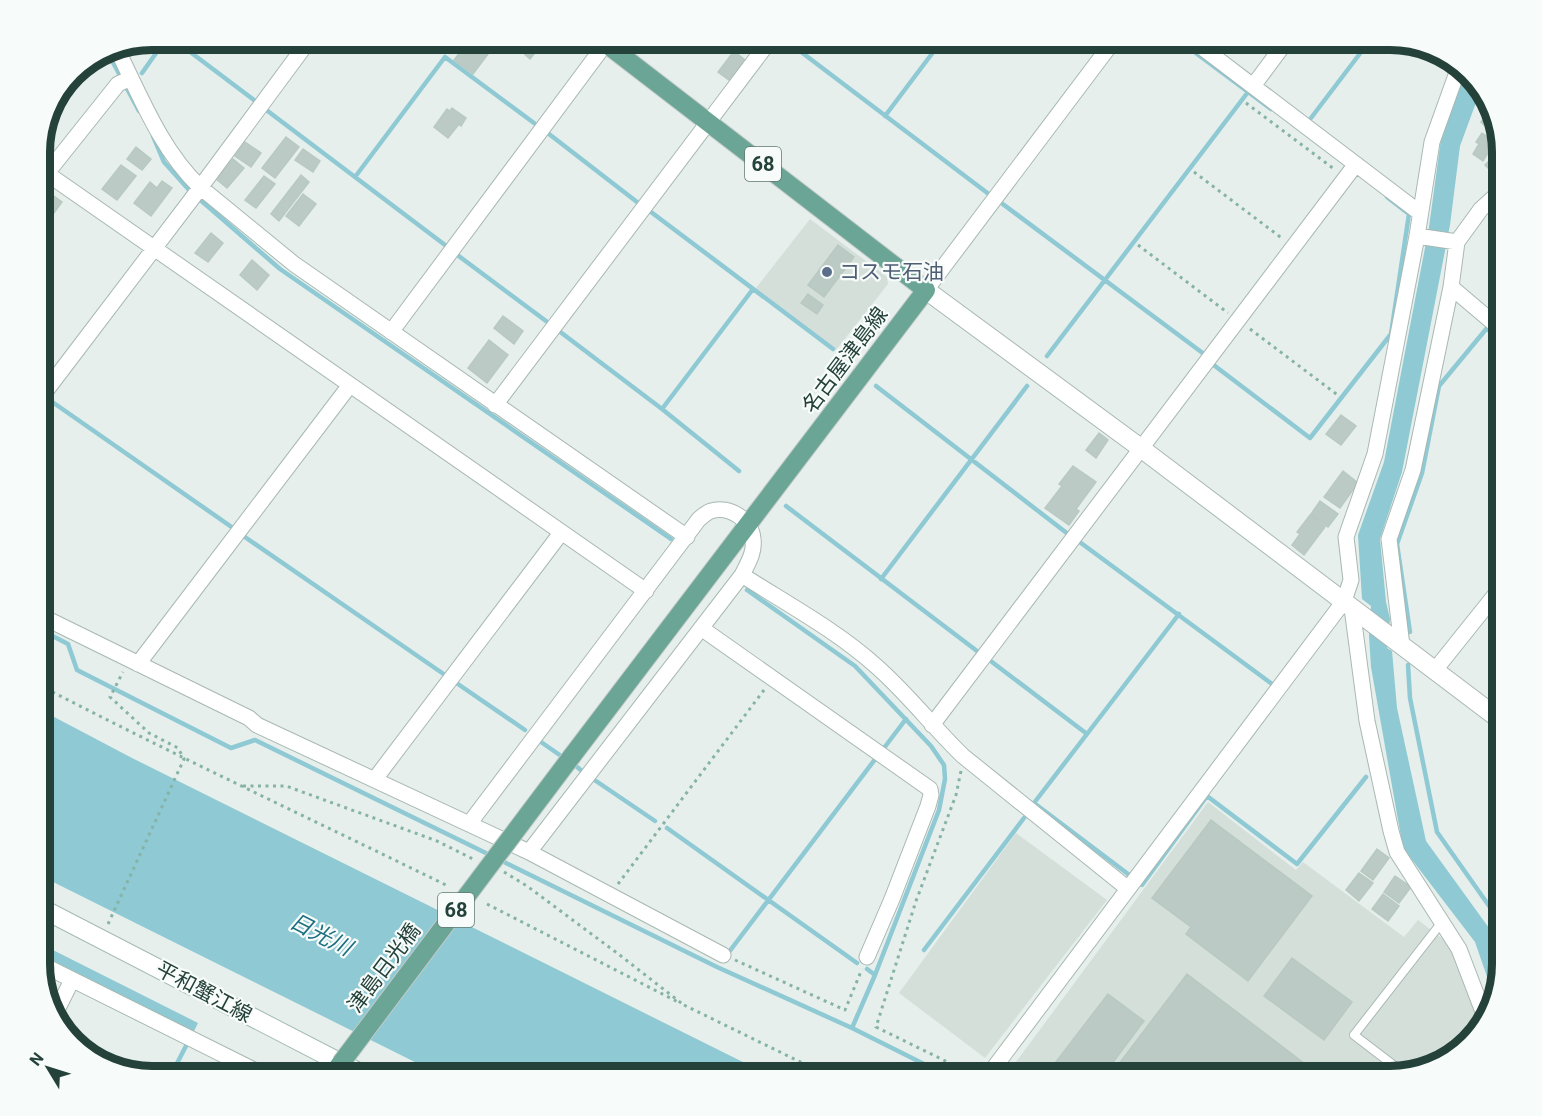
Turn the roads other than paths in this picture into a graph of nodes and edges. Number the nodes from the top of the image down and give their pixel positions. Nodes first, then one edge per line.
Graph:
1 (302, 50) edge
2 (598, 50) edge
3 (618, 50) edge
4 (763, 50) edge
5 (1107, 50) edge
6 (1206, 50) edge
7 (1280, 50) edge
8 (119, 55) edge
9 (1456, 74) edge
10 (125, 81) junction
11 (1253, 86) junction
12 (709, 121) junction
13 (50, 162) edge
14 (1356, 164) junction
15 (50, 175) edge
16 (196, 193) junction
17 (1492, 199) edge
18 (1420, 213) junction
19 (1420, 236) junction
20 (1455, 242) junction
21 (155, 248) junction
22 (1451, 287) junction
23 (926, 290) junction
24 (1492, 322) edge
25 (391, 332) junction
26 (350, 385) junction
27 (50, 386) edge
28 (495, 405) junction
29 (1142, 449) junction
30 (749, 523) junction
31 (561, 533) junction
32 (687, 537) junction
33 (742, 575) junction
34 (646, 591) junction
35 (1492, 599) edge
36 (1352, 608) junction
37 (50, 620) edge
38 (701, 628) junction
39 (1399, 643) junction
40 (138, 664) junction
41 (1435, 670) junction
42 (1492, 714) edge
43 (932, 725) junction
44 (572, 756) joint
45 (375, 779) junction
46 (469, 824) junction
47 (529, 852) junction
48 (1127, 888) junction
49 (50, 913) edge
50 (1442, 922) junction
51 (723, 955) road end
52 (867, 957) road end
53 (50, 969) edge
54 (72, 980) junction
55 (59, 1007) edge
56 (1482, 1009) edge
57 (246, 1066) edge
58 (328, 1066) edge
59 (338, 1066) edge
60 (995, 1066) edge
61 (1395, 1066) edge

1 - 16 street
2 - 25 street
3 - 12 main road, 68
4 - 12 street
5 - 23 street
6 - 11 street
7 - 11 street
8 - 10 street
9 - 18 street
10 - 13 street
10 - 16 street
11 - 14 street
12 - 23 main road, 68
12 - 28 street
14 - 18 street
14 - 29 street
15 - 21 street
16 - 21 street
16 - 25 street
17 - 20 street
18 - 19 street
19 - 20 street
19 - 36 street
20 - 22 street
21 - 26 street
21 - 27 street
22 - 24 street
22 - 39 street
23 - 29 street
23 - 30 main road, 名古屋津島線 / 68
25 - 28 street
26 - 31 street
26 - 40 street
28 - 32 street
29 - 36 street
29 - 43 street
30 - 32 street
30 - 33 street
30 - 44 main road, 名古屋津島線 / 68
31 - 34 street
31 - 45 street
32 - 34 street
33 - 38 street
33 - 43 street
34 - 46 street
35 - 41 street
36 - 39 street
36 - 48 street
36 - 50 street
37 - 40 street
38 - 47 street
38 - 52 street
39 - 41 street
40 - 45 street
41 - 42 street
43 - 48 street
44 - 59 main road, 津島日光橋 / 68, bridge
45 - 46 street
46 - 47 street
47 - 51 street
48 - 60 street
49 - 58 street, 平和蟹江線
50 - 56 street
50 - 61 lane
53 - 54 street
54 - 55 street
54 - 57 street

